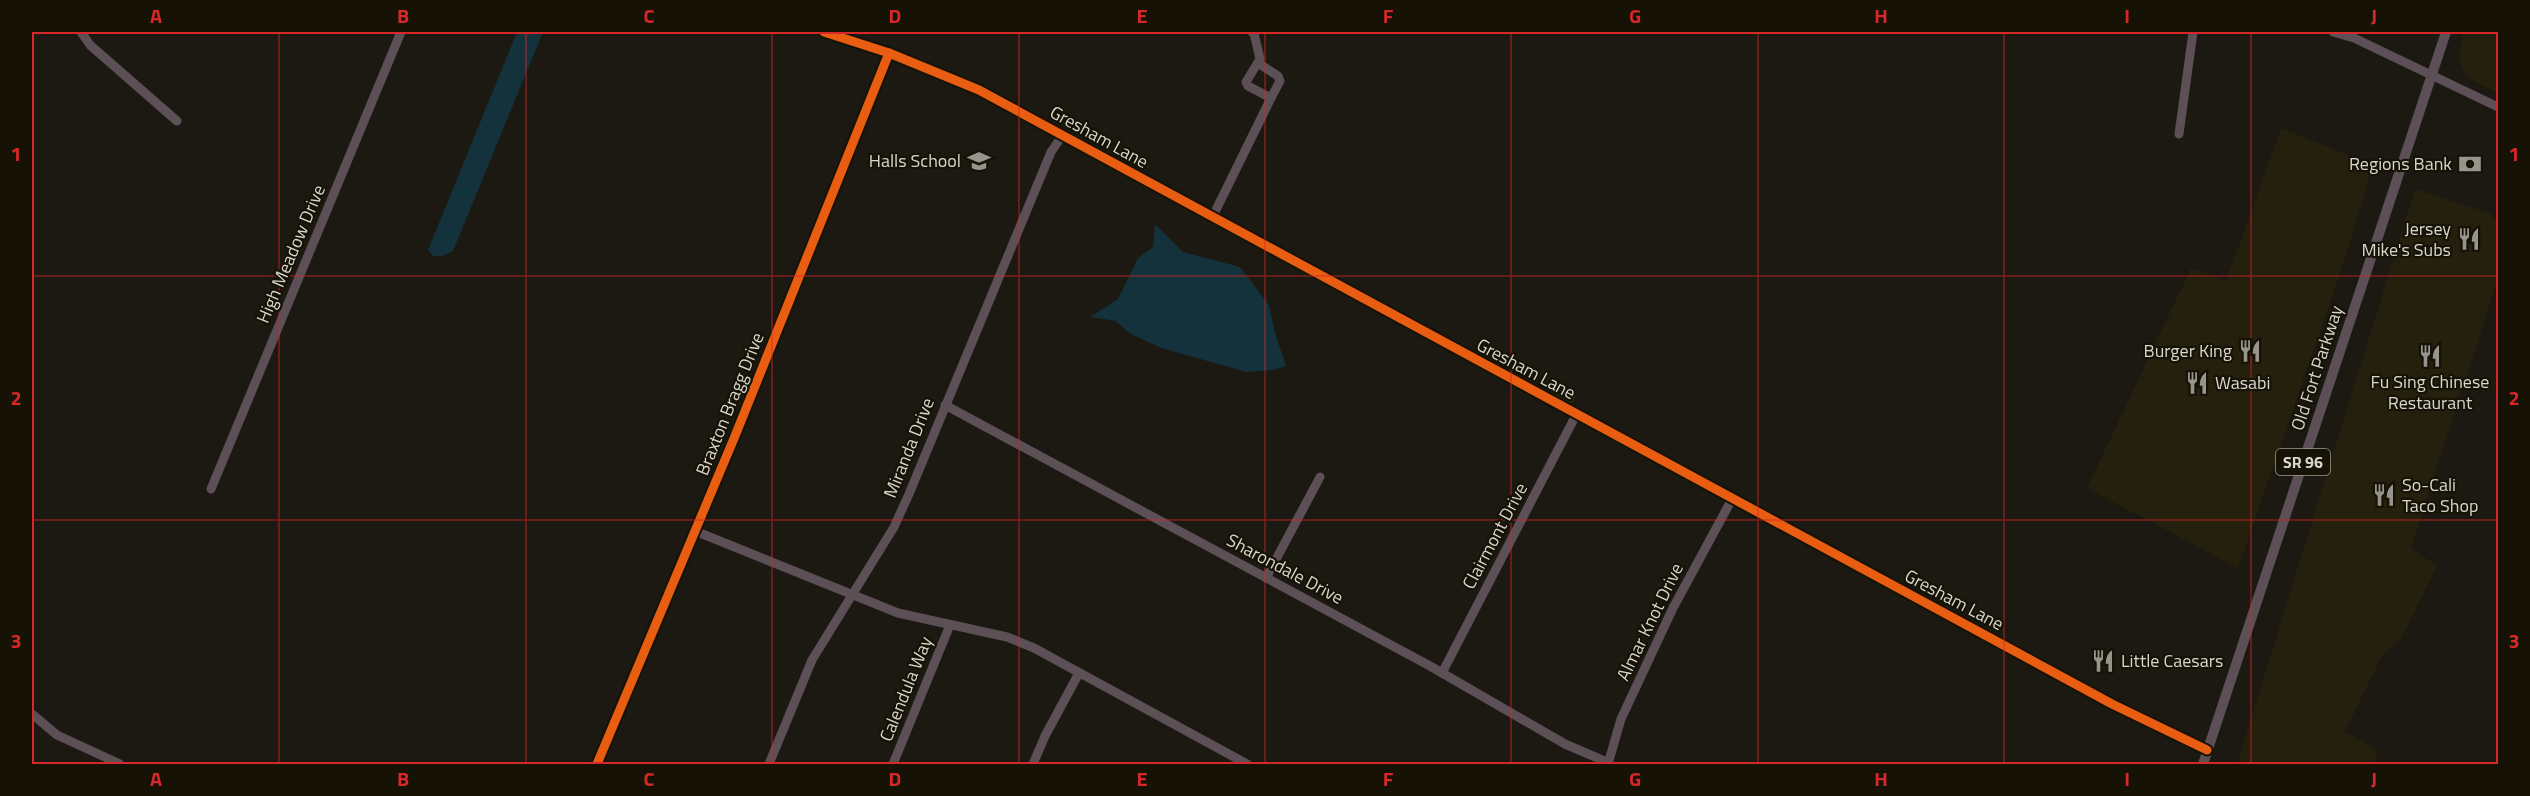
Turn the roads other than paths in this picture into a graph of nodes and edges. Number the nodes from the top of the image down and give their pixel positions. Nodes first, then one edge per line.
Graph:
1 (81, 32) edge
2 (401, 32) edge
3 (824, 32) edge
4 (1254, 32) edge
5 (2193, 32) edge
6 (2333, 32) edge
7 (2446, 32) edge
8 (889, 53) junction
9 (1258, 63) junction
10 (2432, 74) junction
11 (1271, 98) junction
12 (2499, 107) edge
13 (177, 121) dead end
14 (2179, 134) dead end
15 (1062, 136) junction
16 (1212, 218) junction
17 (945, 405) junction
18 (1576, 415) junction
19 (1320, 477) dead end
20 (211, 489) dead end
21 (1732, 499) junction
22 (695, 531) junction
23 (1266, 578) junction
24 (852, 595) junction
25 (950, 625) junction
26 (1079, 673) junction
27 (1442, 673) junction
28 (32, 714) edge
29 (2207, 750) junction
30 (1609, 764) edge
31 (120, 765) edge
32 (597, 765) edge
33 (769, 765) edge
34 (893, 765) edge
35 (1033, 765) edge
36 (1247, 765) edge
37 (2202, 765) edge

1 - 13 street
2 - 20 street, High Meadow Drive
3 - 8 street, Gresham Lane
4 - 9 street
5 - 14 street
6 - 10 street
7 - 10 main road, Old Fort Parkway / SR 96
8 - 15 street, Gresham Lane
8 - 22 street, Braxton Bragg Drive
9 - 11 street
9 - 11 street
10 - 12 street
10 - 29 main road, Old Fort Parkway / SR 96
11 - 16 street
15 - 16 street, Gresham Lane
15 - 17 street, Miranda Drive
16 - 18 street, Gresham Lane
17 - 23 street, Sharondale Drive
17 - 24 street, Miranda Drive
18 - 21 street, Gresham Lane
18 - 27 street, Clairmont Drive
19 - 23 street
21 - 29 street, Gresham Lane
21 - 30 street, Almar Knot Drive
22 - 24 street
22 - 32 street, Braxton Bragg Drive
23 - 27 street, Sharondale Drive
24 - 25 street
24 - 33 street, Miranda Drive
25 - 26 street
25 - 34 street, Calendula Way
26 - 35 street
26 - 36 street
27 - 30 street, Sharondale Drive
28 - 31 street
29 - 37 main road, SR 96

